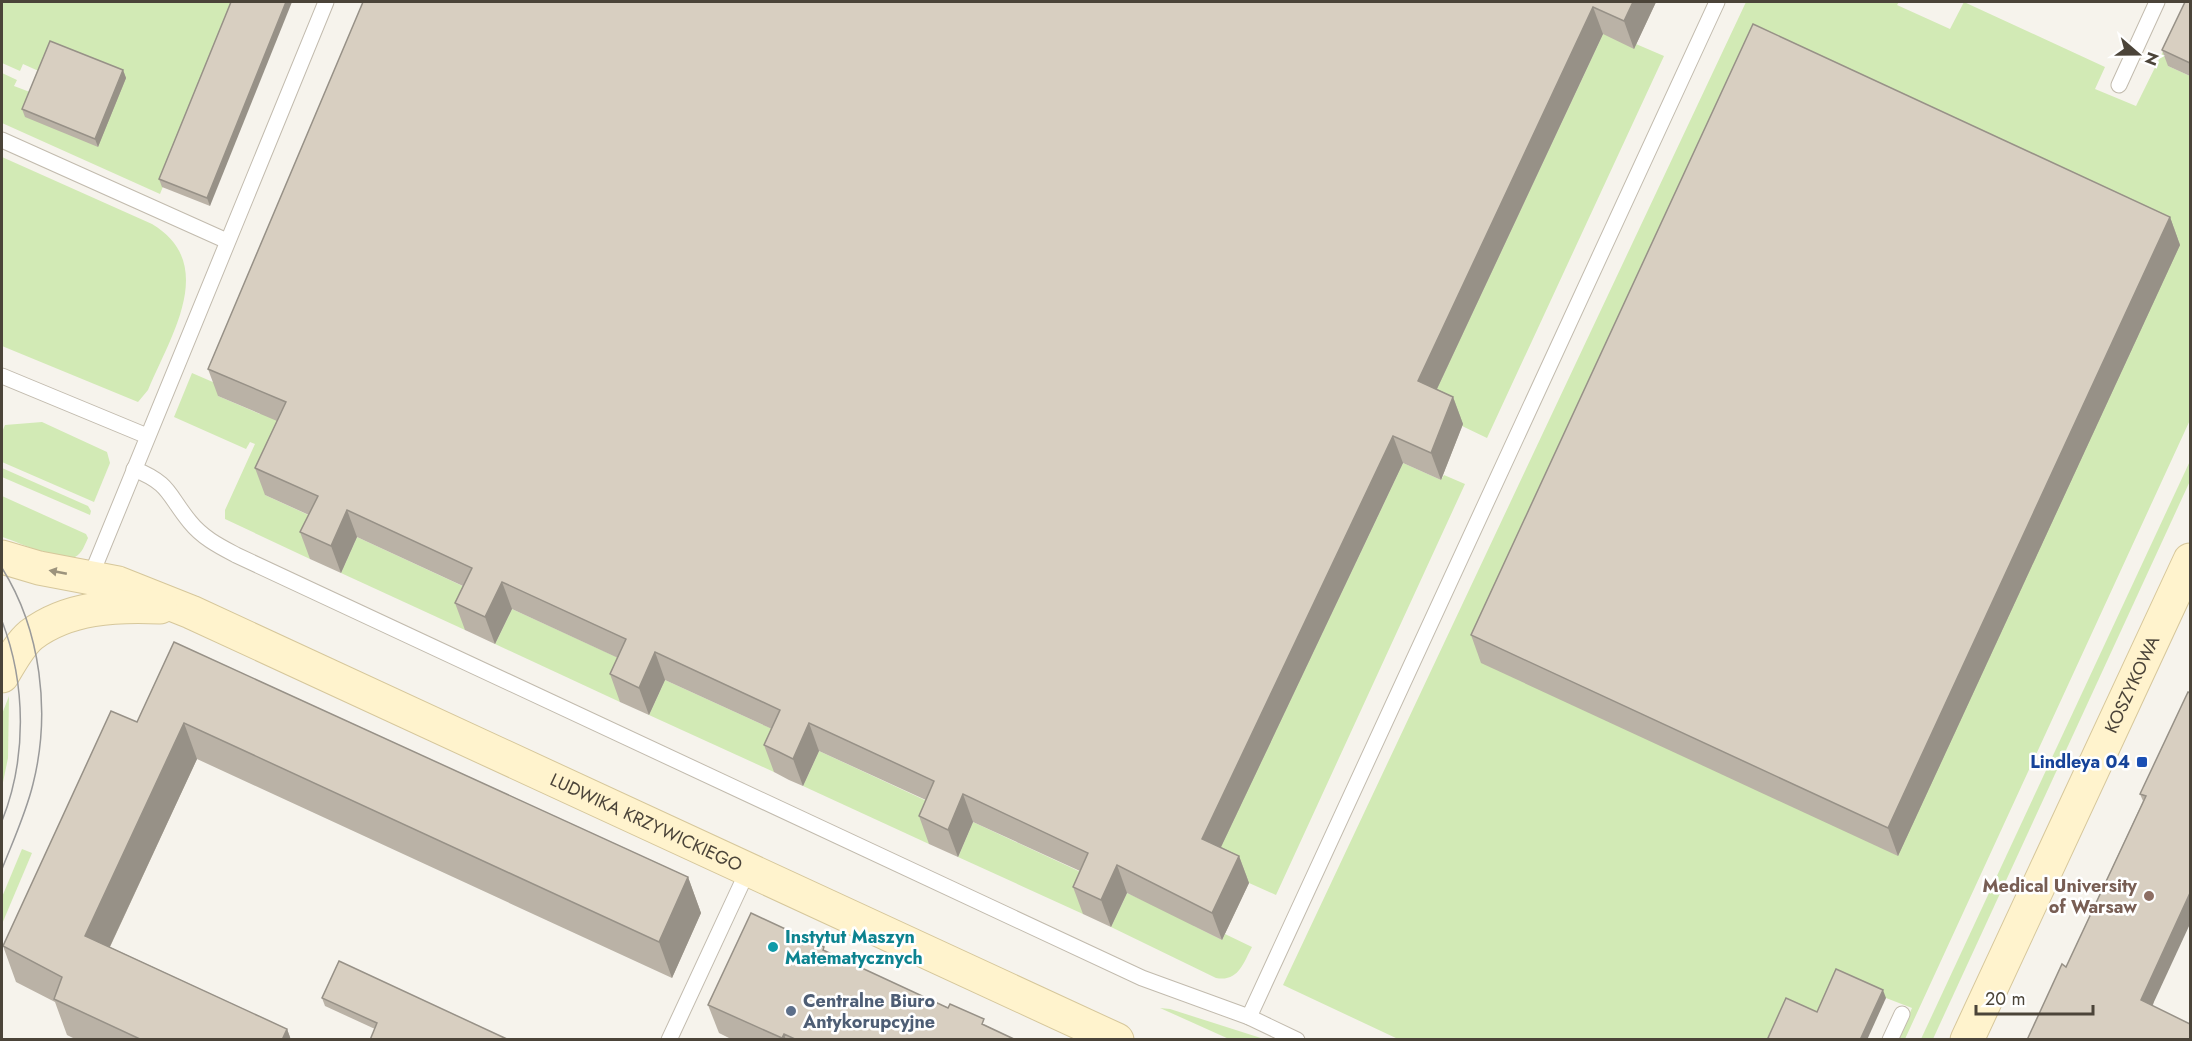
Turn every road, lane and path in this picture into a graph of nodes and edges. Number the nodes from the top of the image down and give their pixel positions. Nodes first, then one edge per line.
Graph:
1 (326, 2) edge
2 (1717, 2) edge
3 (2154, 2) edge
4 (2119, 85) dead end
5 (2, 140) edge
6 (226, 241) junction
7 (2, 376) edge
8 (147, 436) junction
9 (134, 469) junction
10 (2, 557) edge
11 (2190, 560) edge
12 (90, 578) junction
13 (173, 607) junction
14 (16, 635) edge
15 (2, 676) edge
16 (748, 870) junction
17 (1902, 1014) dead end
18 (1249, 1017) junction
19 (669, 1040) edge
20 (1117, 1040) edge
21 (1297, 1040) edge
22 (1890, 1040) edge
23 (1967, 1040) edge

1 - 6 lane
2 - 18 lane
3 - 4 lane
5 - 6 lane
6 - 8 lane
7 - 8 lane
8 - 9 lane
9 - 12 lane
9 - 18 lane
12 -> 10 street, LUDWIKA KRZYWICKIEGO
11 - 23 street, KOSZYKOWA
12 - 13 street, LUDWIKA KRZYWICKIEGO
13 - 14 street, LUDWIKA KRZYWICKIEGO
13 - 16 street, LUDWIKA KRZYWICKIEGO
14 - 15 street, LUDWIKA KRZYWICKIEGO
16 - 19 lane
16 - 20 street, LUDWIKA KRZYWICKIEGO
17 - 22 lane
18 - 21 lane

